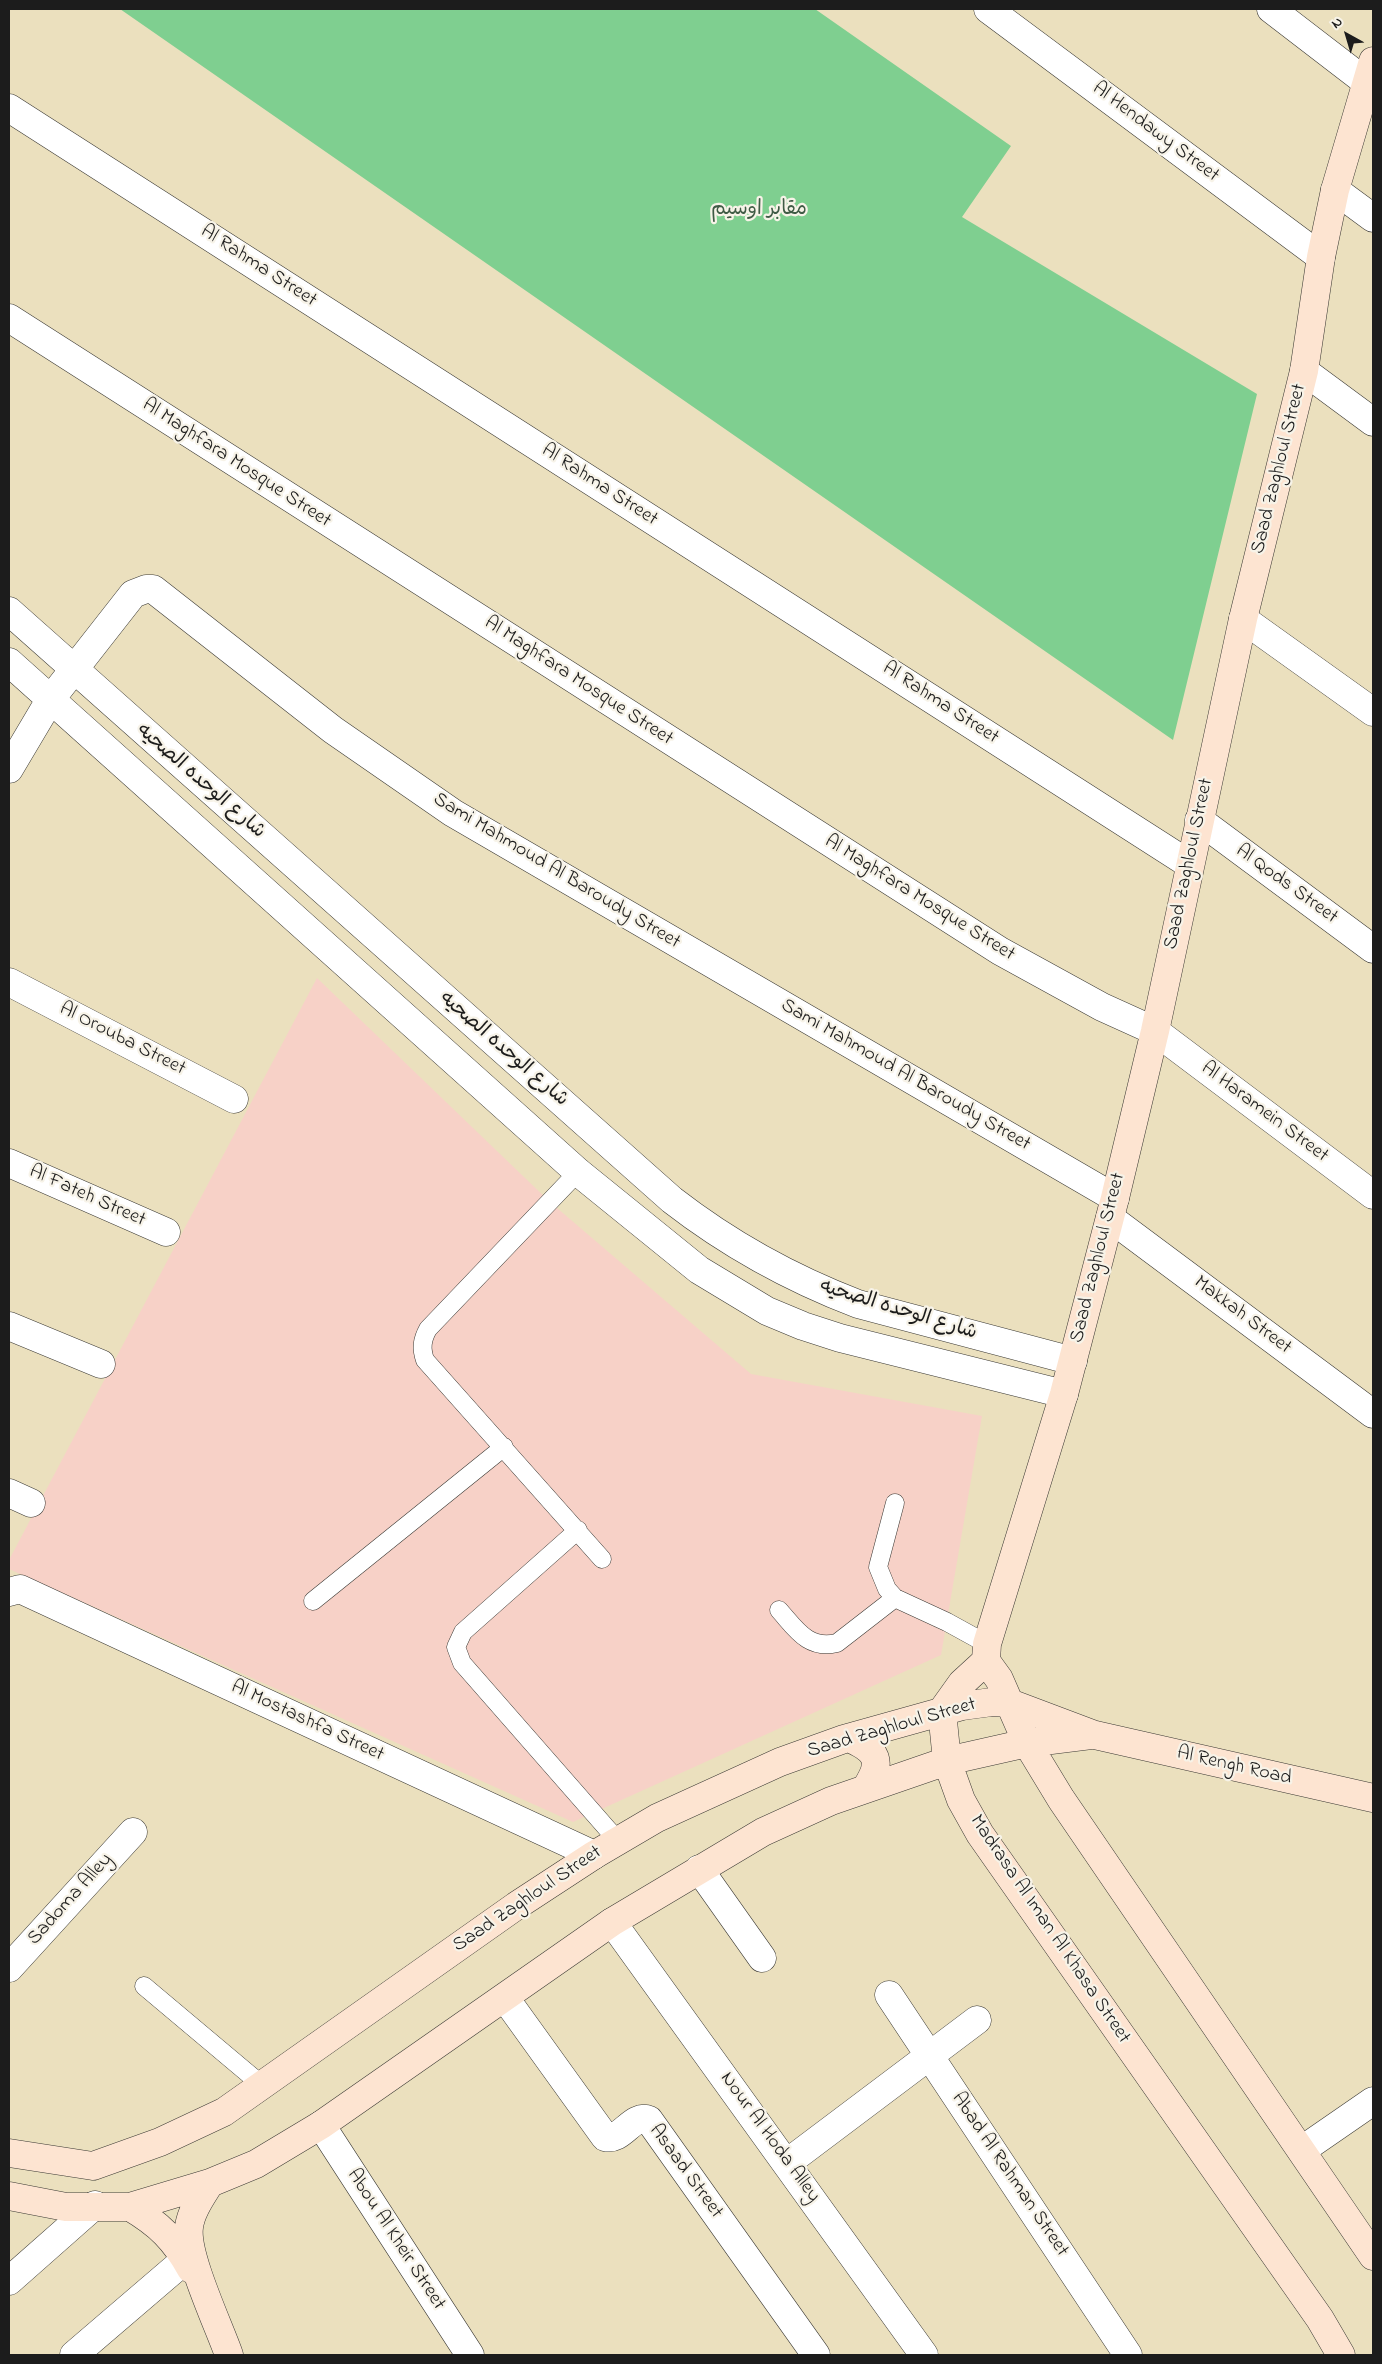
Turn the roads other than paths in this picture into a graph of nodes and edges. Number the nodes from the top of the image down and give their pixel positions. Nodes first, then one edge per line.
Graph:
1 (988, 9) edge
2 (1271, 9) edge
3 (1370, 72) edge
4 (9, 108) edge
5 (1336, 190) junction
6 (1373, 218) edge
7 (1321, 257) junction
8 (9, 318) edge
9 (1304, 371) junction
10 (1373, 422) edge
11 (9, 611) edge
12 (1243, 619) junction
13 (9, 662) edge
14 (74, 670) junction
15 (50, 700) junction
16 (1373, 712) edge
17 (9, 769) edge
18 (1199, 820) junction
19 (1189, 864) junction
20 (1373, 949) edge
21 (9, 982) edge
22 (1154, 1031) junction
23 (234, 1098) dead end
24 (9, 1163) edge
25 (578, 1172) junction
26 (1373, 1195) edge
27 (1113, 1208) junction
28 (166, 1232) dead end
29 (9, 1326) edge
30 (1073, 1361) junction
31 (101, 1364) dead end
32 (1064, 1394) junction
33 (1373, 1414) edge
34 (504, 1447) junction
35 (894, 1503) dead end
36 (578, 1530) junction
37 (602, 1559) dead end
38 (14, 1590) edge
39 (895, 1598) junction
40 (314, 1601) dead end
41 (778, 1610) dead end
42 (986, 1653) junction
43 (1010, 1703) junction
44 (942, 1711) junction
45 (1095, 1735) junction
46 (849, 1738) junction
47 (1027, 1743) junction
48 (947, 1761) junction
49 (866, 1788) junction
50 (1373, 1798) edge
51 (133, 1832) dead end
52 (618, 1840) junction
53 (594, 1855) junction
54 (699, 1869) junction
55 (612, 1922) junction
56 (762, 1958) dead end
57 (9, 1968) edge
58 (144, 1986) dead end
59 (890, 1995) dead end
60 (505, 1998) junction
61 (977, 2020) dead end
62 (930, 2055) junction
63 (263, 2086) junction
64 (1373, 2101) edge
65 (321, 2126) junction
66 (1302, 2150) junction
67 (9, 2153) edge
68 (787, 2163) junction
69 (210, 2183) junction
70 (9, 2196) edge
71 (95, 2205) junction
72 (130, 2207) junction
73 (1373, 2256) edge
74 (186, 2259) junction
75 (9, 2281) edge
76 (204, 2290) junction
77 (74, 2355) edge
78 (229, 2355) edge
79 (470, 2355) edge
80 (816, 2355) edge
81 (924, 2355) edge
82 (1128, 2355) edge
83 (1341, 2355) edge

1 - 7 street, Al Hendawy Street
2 - 3 street
3 - 5 street, Saad Zaghloul Street
4 - 19 street, Al Rahma Street
5 - 6 street
5 - 7 street, Saad Zaghloul Street
7 - 9 street, Saad Zaghloul Street
8 - 22 street, Al Maghfara Mosque Street
9 - 10 street
9 - 12 street, Saad Zaghloul Street
11 - 14 street, شارع الوحده الصحيه
12 - 16 street
12 - 18 street, Saad Zaghloul Street
13 - 15 street, شارع الوحده الصحيه
14 - 15 street, Sami Mahmoud Al Baroudy Street
14 - 27 street, Sami Mahmoud Al Baroudy Street
14 - 30 street, شارع الوحده الصحيه
15 - 17 street, Sami Mahmoud Al Baroudy Street
15 - 25 street, شارع الوحده الصحيه
18 - 19 street, Saad Zaghloul Street
18 - 20 street, Al Qods Street
19 - 22 street, Saad Zaghloul Street
21 - 23 street, Al Orouba Street
22 - 26 street, Al Haramein Street
22 - 27 street, Saad Zaghloul Street
24 - 28 street, Al Fateh Street
25 - 32 street, شارع الوحده الصحيه
25 - 34 lane
27 - 30 street, Saad Zaghloul Street
27 - 33 street, Makkah Street
29 - 31 street
30 - 32 street, Saad Zaghloul Street
32 - 42 street, Saad Zaghloul Street
34 - 36 lane
34 - 40 lane
35 - 39 lane
36 - 37 lane
36 - 52 lane
38 - 53 street, Al Mostashfa Street
39 - 41 lane
39 - 42 lane
42 - 43 street
42 - 44 street
43 - 44 street, Saad Zaghloul Street
43 - 45 street, Saad Zaghloul Street
43 - 47 street
44 - 46 street, Saad Zaghloul Street
44 - 48 street, Madrasa Al Iman Al Khasa Street
45 - 47 street
45 - 50 street, Al Rengh Road
46 - 49 street
46 - 52 street, Saad Zaghloul Street
47 - 48 street
47 - 66 street
48 - 49 street
48 - 83 street, Madrasa Al Iman Al Khasa Street
49 - 54 street
51 - 57 street, Sadoma Alley
52 - 53 street, Saad Zaghloul Street
53 - 63 street, Saad Zaghloul Street
54 - 55 street
54 - 56 street
55 - 60 street
55 - 68 street, Nour Al Hoda Alley
58 - 63 lane
59 - 62 street, Abad Al Rahman Street
60 - 65 street
60 - 80 street, Asaad Street
61 - 62 street
62 - 68 street
62 - 82 street, Abad Al Rahman Street
63 - 67 street, Saad Zaghloul Street
64 - 66 street
65 - 69 street
65 - 79 street, Abou Al Kheir Street
66 - 73 street
68 - 81 street, Nour Al Hoda Alley
69 - 72 street
69 - 76 street
70 - 71 street
71 - 72 street
71 - 75 street
72 - 74 street
74 - 76 street
74 - 77 street
76 - 78 street

